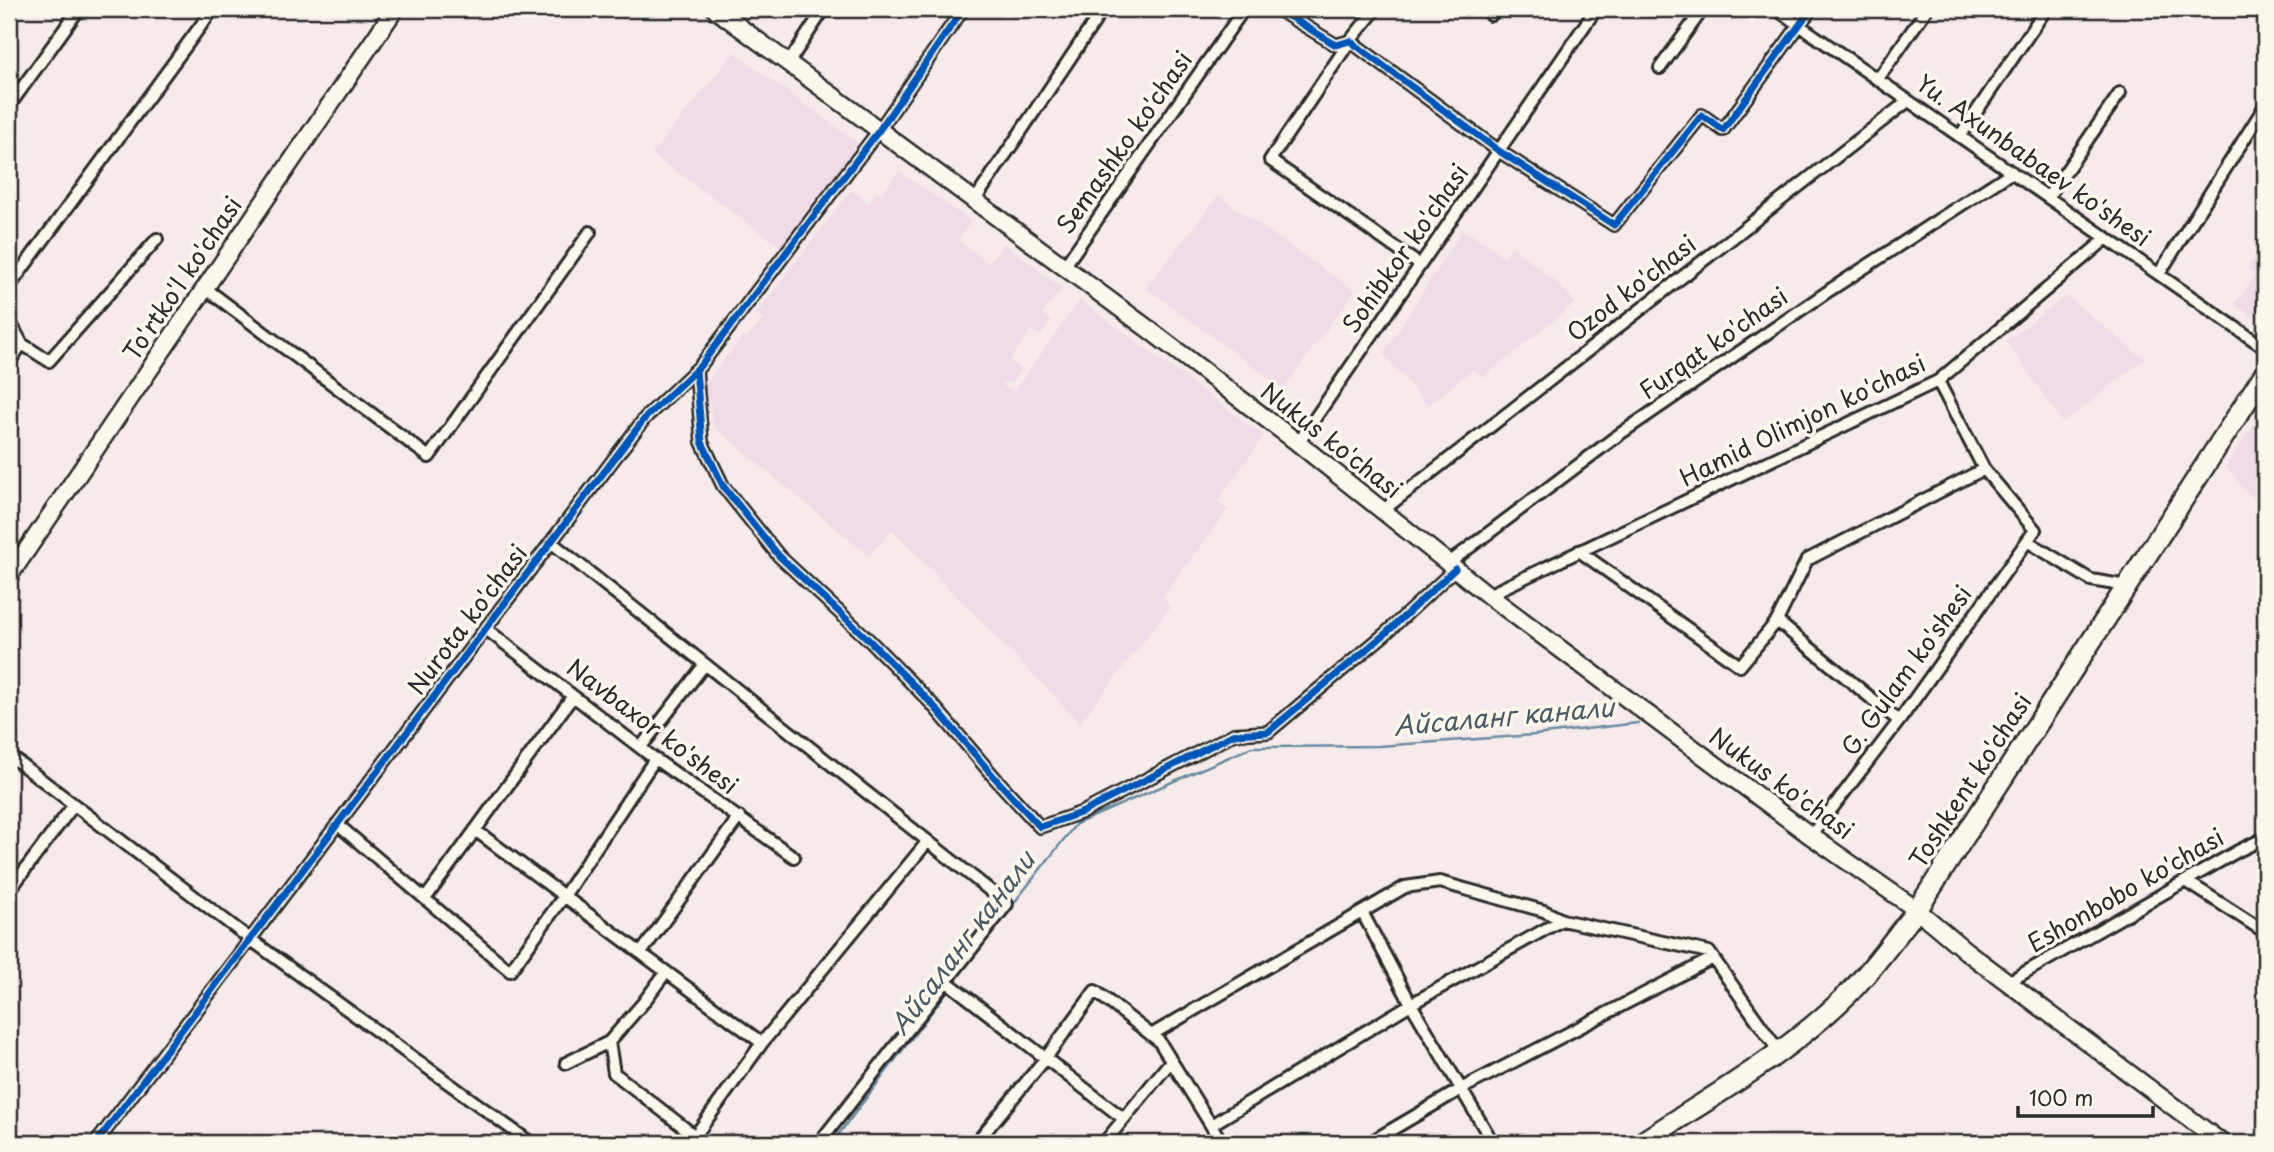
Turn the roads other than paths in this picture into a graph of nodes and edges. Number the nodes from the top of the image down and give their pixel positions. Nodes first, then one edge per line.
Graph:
1 (79, 9) edge
2 (213, 9) edge
3 (395, 9) edge
4 (715, 9) edge
5 (824, 9) edge
6 (962, 9) edge
7 (1103, 9) edge
8 (1244, 9) edge
9 (1277, 9) edge
10 (1376, 9) edge
11 (1597, 9) edge
12 (1703, 9) edge
13 (1776, 9) edge
14 (1811, 9) edge
15 (1927, 9) edge
16 (2046, 9) edge
17 (1799, 25) junction
18 (1350, 41) junction
19 (789, 62) junction
20 (1660, 68) dead end
21 (1878, 79) junction
22 (2120, 93) dead end
23 (1908, 101) junction
24 (9, 106) edge
25 (2265, 106) edge
26 (880, 129) junction
27 (1960, 136) junction
28 (1499, 151) junction
29 (2012, 172) junction
30 (2048, 197) junction
31 (975, 200) junction
32 (590, 232) dead end
33 (2107, 238) junction
34 (157, 239) dead end
35 (1420, 265) junction
36 (1064, 267) junction
37 (2159, 275) junction
38 (9, 287) edge
39 (205, 288) junction
40 (9, 320) edge
41 (22, 344) junction
42 (2265, 348) edge
43 (9, 362) edge
44 (696, 370) junction
45 (2265, 373) edge
46 (1938, 381) junction
47 (1298, 443) junction
48 (1984, 469) junction
49 (1382, 510) junction
50 (2027, 541) junction
51 (551, 542) junction
52 (1579, 551) junction
53 (1452, 566) junction
54 (9, 576) edge
55 (2127, 586) junction
56 (1488, 595) junction
57 (1777, 621) junction
58 (486, 629) junction
59 (705, 664) junction
60 (573, 696) junction
61 (1899, 721) junction
62 (641, 747) junction
63 (9, 755) edge
64 (655, 759) junction
65 (73, 806) junction
66 (738, 817) junction
67 (337, 824) junction
68 (475, 830) junction
69 (1811, 836) junction
70 (2265, 838) edge
71 (928, 841) junction
72 (794, 857) dead end
73 (2186, 881) junction
74 (9, 891) edge
75 (564, 896) junction
76 (425, 899) junction
77 (1917, 910) junction
78 (1362, 912) junction
79 (1562, 920) junction
80 (2265, 932) edge
81 (250, 939) junction
82 (641, 953) junction
83 (1713, 958) junction
84 (666, 972) junction
85 (946, 981) junction
86 (2008, 982) junction
87 (1411, 1004) junction
88 (1151, 1035) junction
89 (608, 1042) junction
90 (762, 1044) junction
91 (1780, 1053) junction
92 (1045, 1059) junction
93 (1171, 1061) junction
94 (566, 1063) dead end
95 (1461, 1089) junction
96 (1124, 1119) junction
97 (1211, 1125) junction
98 (700, 1140) edge
99 (96, 1143) edge
100 (531, 1143) edge
101 (819, 1143) edge
102 (976, 1143) edge
103 (1104, 1143) edge
104 (1222, 1143) edge
105 (1369, 1143) edge
106 (1493, 1143) edge
107 (1641, 1143) edge
108 (2222, 1143) edge

1 - 24 street
2 - 38 street
3 - 39 main road, To'rtko'l ko'chasi
4 - 19 main road, Nukus ko'chasi
5 - 19 street
6 - 26 street, Nurota ko'chasi
7 - 31 street
8 - 36 street, Semashko ko'chasi
9 - 18 street
10 - 18 street
11 - 28 street, Sohibkor ko'chasi
12 - 20 street
13 - 17 street, Yu. Axunbabaev ko'shesi
14 - 17 street
15 - 21 street
16 - 27 street
17 - 21 street, Yu. Axunbabaev ko'shesi
17 - 28 street
18 - 28 street
18 - 35 street
19 - 26 main road, Nukus ko'chasi
21 - 23 street, Yu. Axunbabaev ko'shesi
22 - 30 street
23 - 27 street, Yu. Axunbabaev ko'shesi
23 - 49 street, Ozod ko'chasi
25 - 37 street
26 - 31 main road, Nukus ko'chasi
26 - 44 street, Nurota ko'chasi
27 - 29 street, Yu. Axunbabaev ko'shesi
28 - 35 street, Sohibkor ko'chasi
29 - 30 street, Yu. Axunbabaev ko'shesi
29 - 53 street, Furqat ko'chasi
30 - 33 street, Yu. Axunbabaev ko'shesi
31 - 36 main road, Nukus ko'chasi
32 - 39 street
33 - 37 street, Yu. Axunbabaev ko'shesi
33 - 46 street, Hamid Olimjon ko'chasi
34 - 41 street
35 - 47 street, Sohibkor ko'chasi
36 - 47 main road, Nukus ko'chasi
37 - 42 street, Yu. Axunbabaev ko'shesi
39 - 54 main road, To'rtko'l ko'chasi
40 - 41 street
41 - 43 street
44 - 51 street, Nurota ko'chasi
44 - 53 street, Furqat ko'chasi
45 - 55 highway, Toshkent ko'chasi
46 - 48 street
46 - 52 street, Hamid Olimjon ko'chasi
47 - 49 main road, Nukus ko'chasi
48 - 50 street, G. Gulam ko'shesi
48 - 57 street
49 - 53 main road, Nukus ko'chasi
50 - 55 street
50 - 61 street, G. Gulam ko'shesi
51 - 58 street, Nurota ko'chasi
51 - 59 street
52 - 56 street, Hamid Olimjon ko'chasi
52 - 57 street
53 - 56 main road, Nukus ko'chasi
55 - 77 highway, Toshkent ko'chasi
56 - 69 main road, Nukus ko'chasi
57 - 61 street
58 - 60 street, Navbaxor ko'shesi
58 - 67 street, Nurota ko'chasi
59 - 62 street
59 - 71 street
60 - 62 street, Navbaxor ko'shesi
60 - 68 street
61 - 69 street, G. Gulam ko'shesi
62 - 64 street, Navbaxor ko'shesi
63 - 65 street
64 - 66 street, Navbaxor ko'shesi
64 - 75 street
65 - 74 street
65 - 81 street
66 - 72 street, Navbaxor ko'shesi
66 - 82 street
67 - 76 street
67 - 81 street, Nurota ko'chasi
68 - 75 street
68 - 76 street
69 - 77 main road, Nukus ko'chasi
70 - 73 street, Eshonbobo ko'chasi
71 - 85 street
71 - 90 street
73 - 80 street
73 - 86 street, Eshonbobo ko'chasi
75 - 76 street
75 - 82 street
77 - 86 main road, Nukus ko'chasi
77 - 91 highway, Toshkent ko'chasi
78 - 79 street
78 - 87 street
78 - 88 street
79 - 83 street
79 - 87 street
81 - 99 street, Nurota ko'chasi
81 - 100 street
82 - 84 street
83 - 91 street
83 - 95 street
84 - 89 street
84 - 90 street
85 - 92 street
85 - 101 street
86 - 108 main road, Nukus ko'chasi
87 - 95 street
87 - 97 street
88 - 92 street
88 - 93 street
89 - 94 street
89 - 98 street
90 - 98 street
91 - 107 highway, Toshkent ko'chasi
92 - 96 street
92 - 102 street
93 - 96 street
93 - 97 street
95 - 105 street
95 - 106 street
96 - 103 street
97 - 104 street

